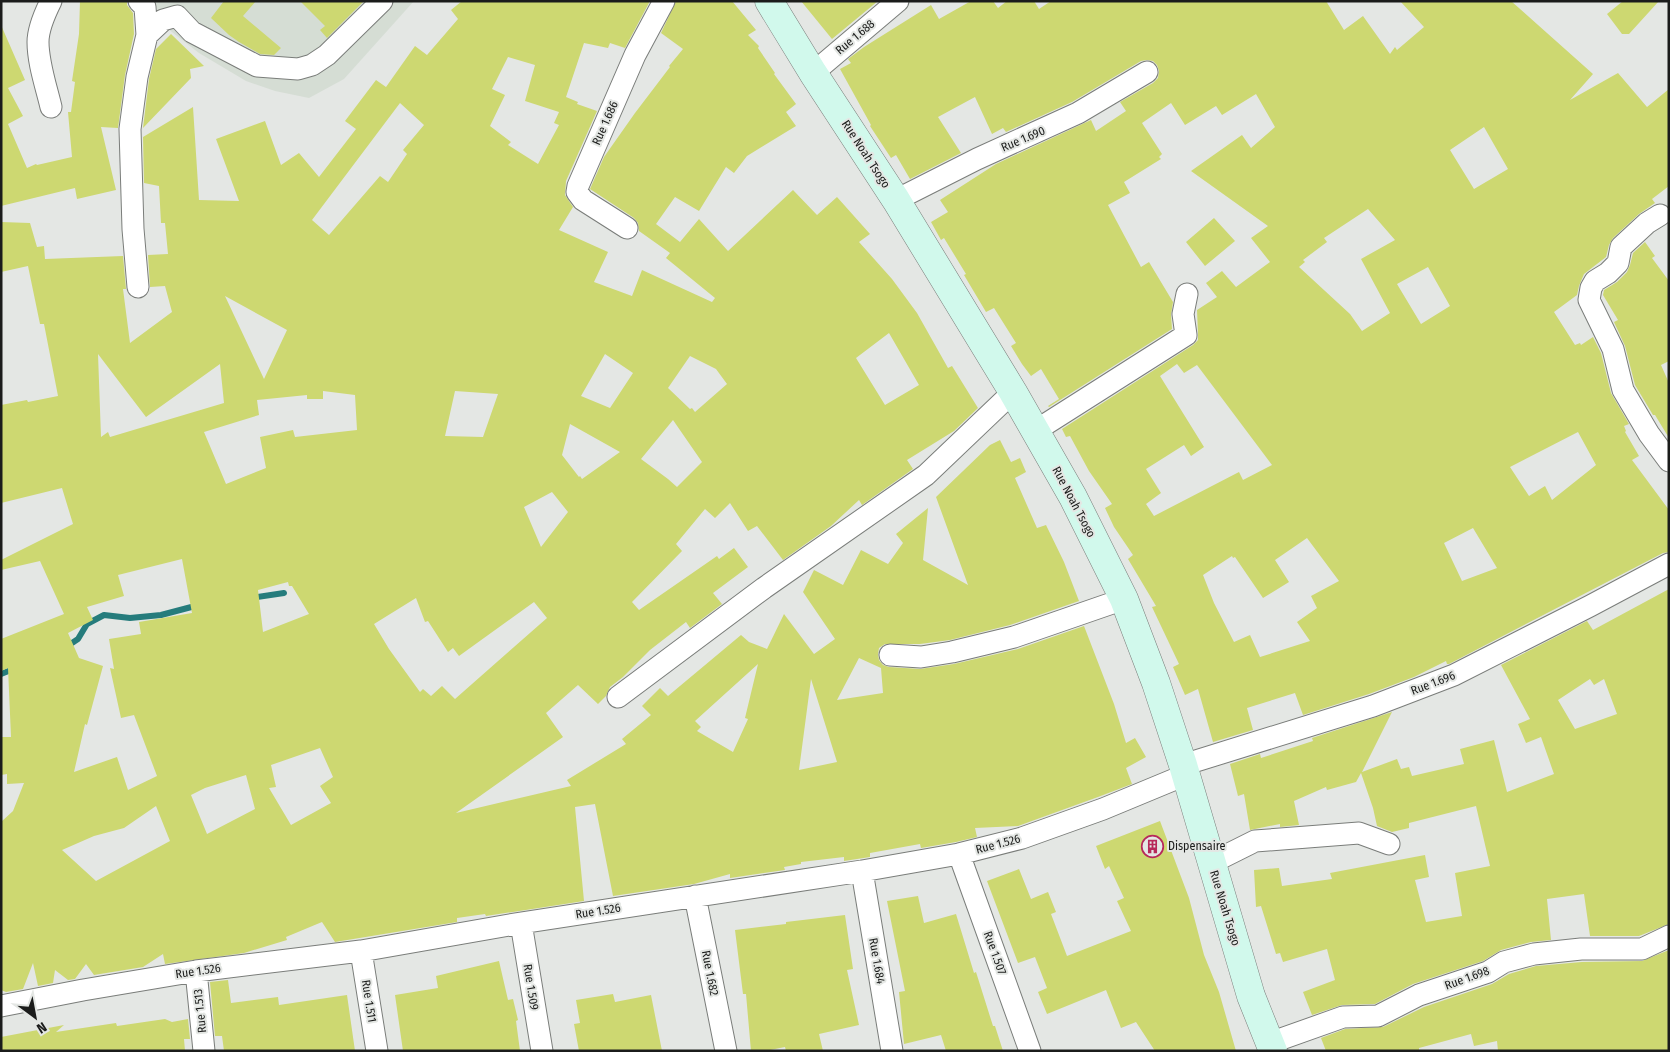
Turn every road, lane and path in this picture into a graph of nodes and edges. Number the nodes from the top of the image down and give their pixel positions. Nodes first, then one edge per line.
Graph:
1 (51, 1) edge
2 (139, 1) edge
3 (382, 1) edge
4 (664, 1) edge
5 (769, 1) edge
6 (898, 1) edge
7 (147, 35) junction
8 (1146, 72) dead end
9 (813, 73) junction
10 (51, 107) dead end
11 (896, 200) junction
12 (1660, 215) dead end
13 (627, 228) dead end
14 (138, 287) dead end
15 (1187, 294) dead end
16 (1013, 392) junction
17 (1035, 431) junction
18 (1669, 461) edge
19 (1669, 564) edge
20 (1124, 599) junction
21 (890, 655) dead end
22 (618, 697) dead end
23 (1184, 770) junction
24 (1389, 844) dead end
25 (959, 854) junction
26 (1211, 863) junction
27 (862, 871) junction
28 (695, 896) junction
29 (521, 923) junction
30 (1669, 936) edge
31 (361, 951) junction
32 (196, 971) junction
33 (1, 1006) edge
34 (1272, 1047) edge
35 (204, 1051) edge
36 (377, 1051) edge
37 (542, 1051) edge
38 (726, 1051) edge
39 (892, 1051) edge
40 (1030, 1051) edge

1 - 10 street
2 - 7 street
3 - 7 street
4 - 13 street, Rue 1.686
5 - 9 main road, Rue Noah Tsogo
6 - 9 street, Rue 1.688
7 - 14 street
8 - 11 street, Rue 1.690
9 - 11 main road, Rue Noah Tsogo
11 - 16 main road, Rue Noah Tsogo
12 - 18 street
15 - 17 street
16 - 17 main road, Rue Noah Tsogo
16 - 22 street
17 - 20 main road, Rue Noah Tsogo
19 - 23 street, Rue 1.696
20 - 21 street
20 - 23 main road, Rue Noah Tsogo
23 - 25 street, Rue 1.526
23 - 26 main road, Rue Noah Tsogo
24 - 26 street
25 - 27 street, Rue 1.526
25 - 40 street, Rue 1.507
26 - 34 main road, Rue Noah Tsogo
27 - 28 street, Rue 1.526
27 - 39 street, Rue 1.684
28 - 29 street, Rue 1.526
28 - 38 street, Rue 1.682
29 - 31 street, Rue 1.526
29 - 37 street, Rue 1.509
30 - 34 street, Rue 1.698
31 - 32 street, Rue 1.526
31 - 36 street, Rue 1.511
32 - 33 street, Rue 1.526
32 - 35 street, Rue 1.513

